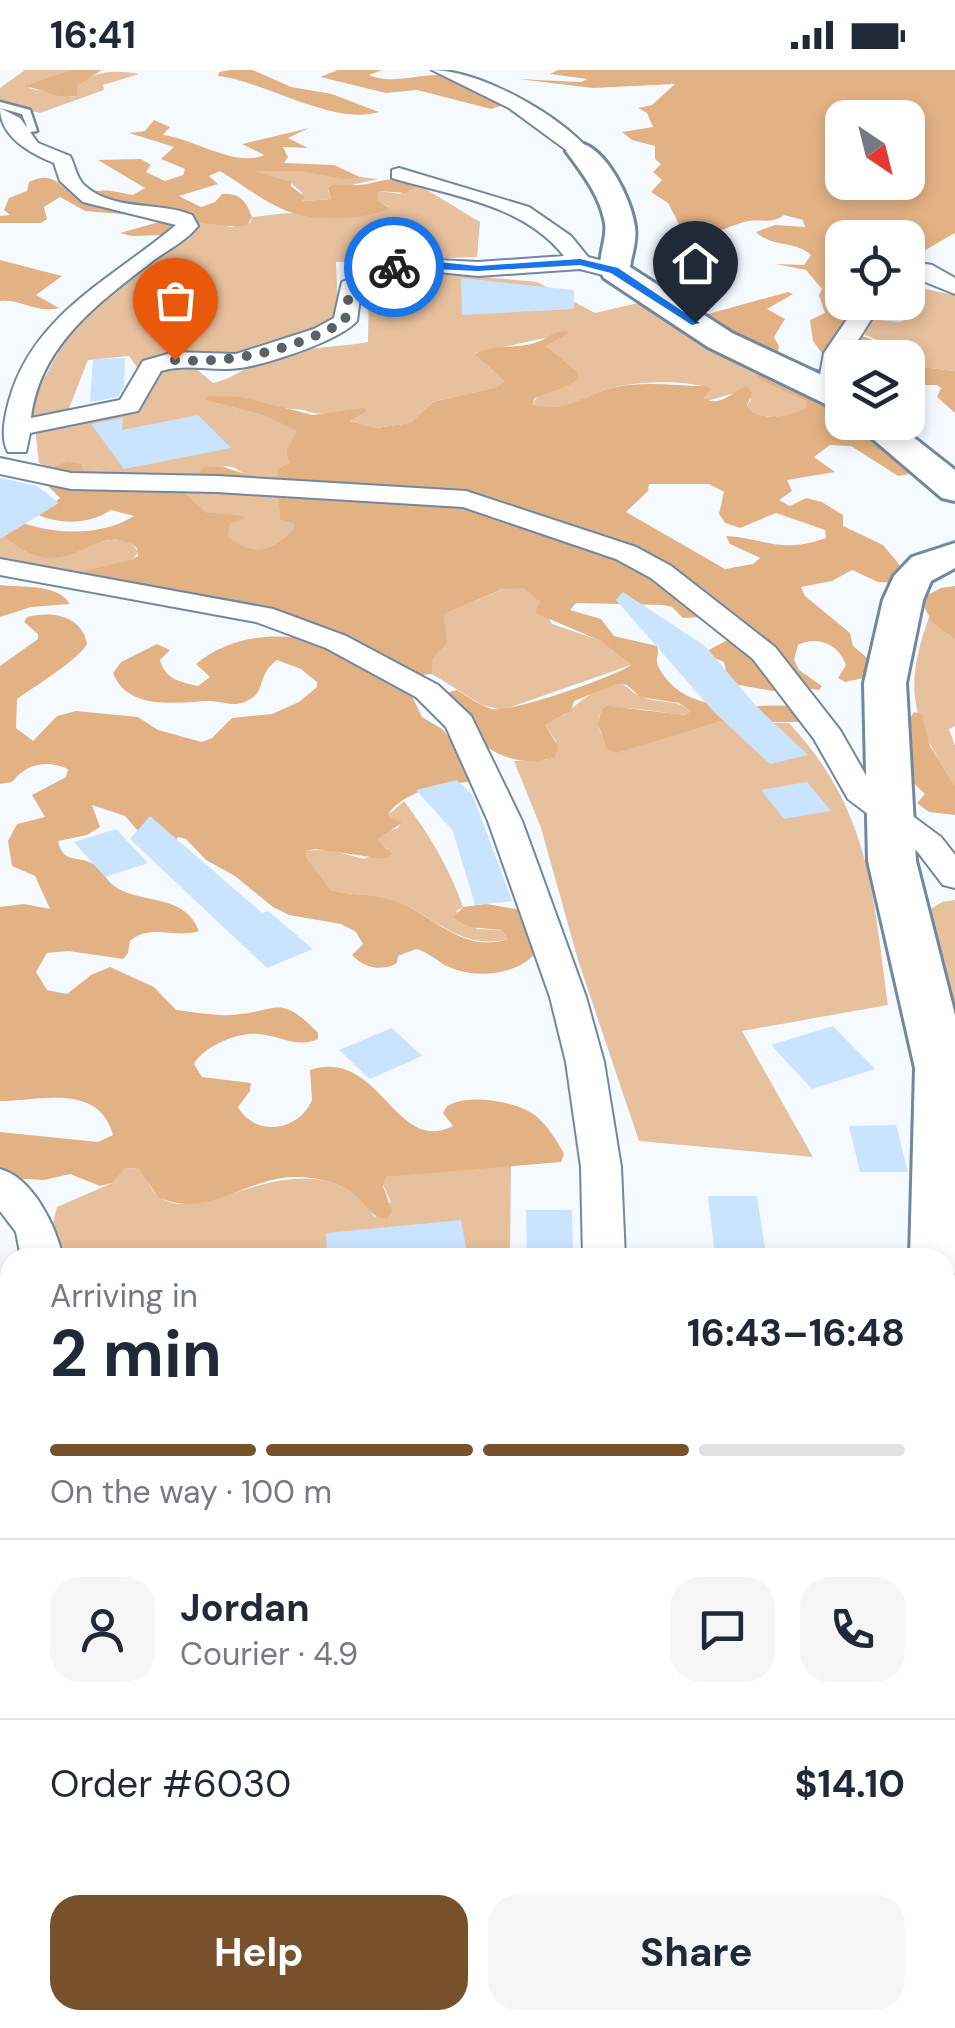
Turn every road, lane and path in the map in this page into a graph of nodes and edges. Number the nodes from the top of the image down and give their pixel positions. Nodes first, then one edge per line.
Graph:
1 (441, 70) edge
2 (0, 105) edge
3 (0, 114) edge
4 (19, 132) junction
5 (580, 152) joint
6 (399, 174) dead end
7 (580, 262) junction
8 (615, 270) junction
9 (925, 271) edge
10 (955, 287) edge
11 (825, 391) edge
12 (16, 428) junction
13 (895, 440) edge
14 (8, 467) edge
15 (955, 490) edge
16 (955, 556) edge
17 (0, 567) edge
18 (893, 817) junction
19 (955, 878) edge
20 (0, 1182) edge
21 (949, 1209) edge
22 (40, 1248) edge
23 (604, 1248) edge
24 (940, 1248) edge

1 - 5 street
2 - 4 lane
3 - 4 street
4 - 12 street
5 - 8 street
6 - 7 street
7 - 8 street
7 - 12 street
8 - 11 street
9 - 10 street
12 - 14 street
13 - 15 street
14 - 18 street
16 - 18 street
17 - 23 street
18 - 19 street
18 - 21 street
20 - 22 street
21 - 24 street

